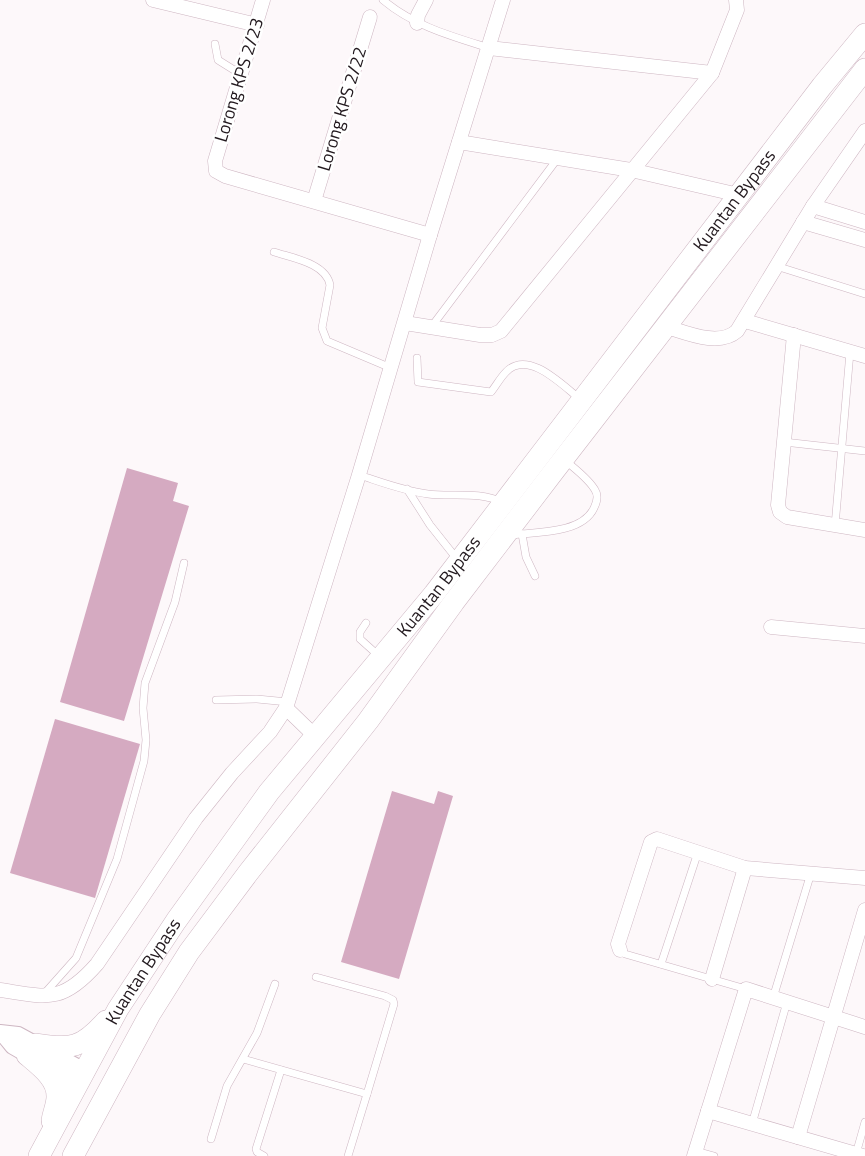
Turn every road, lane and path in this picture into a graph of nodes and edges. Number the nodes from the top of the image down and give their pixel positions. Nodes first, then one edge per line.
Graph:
1 (153, 0) edge
2 (263, 0) edge
3 (382, 0) edge
4 (426, 0) edge
5 (503, 0) edge
6 (736, 0) edge
7 (370, 17) dead end
8 (417, 23) junction
9 (257, 25) junction
10 (865, 34) edge
11 (215, 44) dead end
12 (489, 48) junction
13 (865, 69) edge
14 (712, 73) junction
15 (242, 75) junction
16 (865, 131) edge
17 (459, 142) junction
18 (558, 158) junction
19 (631, 170) junction
20 (738, 195) junction
21 (314, 201) junction
22 (813, 206) junction
23 (864, 219) edge
24 (803, 222) junction
25 (430, 235) junction
26 (865, 240) edge
27 (274, 252) dead end
28 (776, 266) junction
29 (865, 294) edge
30 (745, 321) junction
31 (405, 323) junction
32 (432, 326) junction
33 (666, 327) junction
34 (795, 335) junction
35 (850, 352) junction
36 (865, 356) edge
37 (417, 358) dead end
38 (391, 368) junction
39 (582, 400) junction
40 (784, 441) junction
41 (842, 448) junction
42 (865, 451) edge
43 (564, 459) junction
44 (359, 475) junction
45 (407, 489) junction
46 (504, 502) junction
47 (835, 526) junction
48 (865, 530) edge
49 (513, 535) junction
50 (458, 561) junction
51 (184, 563) dead end
52 (535, 576) dead end
53 (366, 623) dead end
54 (771, 627) dead end
55 (865, 636) edge
56 (381, 658) junction
57 (216, 700) dead end
58 (287, 705) junction
59 (315, 736) junction
60 (698, 852) junction
61 (745, 868) junction
62 (811, 873) junction
63 (865, 878) edge
64 (865, 910) edge
65 (620, 950) joint
66 (661, 964) junction
67 (316, 977) dead end
68 (712, 979) junction
69 (275, 984) dead end
70 (746, 989) junction
71 (0, 990) edge
72 (43, 996) junction
73 (773, 998) junction
74 (787, 1002) junction
75 (118, 1009) junction
76 (834, 1017) junction
77 (865, 1027) edge
78 (2, 1034) edge
79 (104, 1039) junction
80 (135, 1041) junction
81 (32, 1050) junction
82 (243, 1059) junction
83 (123, 1065) junction
84 (281, 1070) junction
85 (85, 1080) junction
86 (367, 1094) junction
87 (708, 1111) junction
88 (97, 1112) junction
89 (865, 1122) edge
90 (752, 1124) junction
91 (50, 1137) junction
92 (798, 1137) junction
93 (211, 1138) dead end
94 (695, 1153) edge
95 (859, 1155) edge
96 (39, 1156) edge
97 (73, 1156) edge
98 (264, 1156) edge
99 (348, 1156) edge
100 (714, 1156) edge

1 - 9 street
2 - 9 street, Lorong KPS 2/23
3 - 8 lane
4 - 8 street
5 - 12 street
6 - 14 street
7 - 21 street, Lorong KPS 2/22
8 - 12 lane
9 - 15 street, Lorong KPS 2/23
10 - 20 highway, Kuantan Bypass
11 - 15 lane
12 - 14 street
12 - 17 street
13 - 33 highway, Kuantan Bypass
14 - 19 street
15 - 21 street, Lorong KPS 2/23
16 - 22 street
17 - 18 street
17 - 25 street
18 - 19 street
18 - 32 lane
19 - 20 street
19 - 32 street
20 - 39 highway, Kuantan Bypass
21 - 25 street
22 - 23 street
22 - 24 street
24 - 26 street
24 - 28 street
25 - 31 street
27 - 38 lane
28 - 29 lane
28 - 30 street
30 - 33 street
30 - 34 street
31 - 32 street
31 - 38 street
33 - 43 highway, Kuantan Bypass
34 - 35 street
34 - 40 street
35 - 36 street
35 - 41 lane
37 - 39 lane
38 - 44 street
39 - 46 highway, Kuantan Bypass
40 - 41 lane
40 - 47 street
41 - 42 lane
41 - 47 lane
43 - 49 highway, Kuantan Bypass
43 - 49 lane
44 - 45 lane
44 - 58 street
45 - 46 lane
45 - 50 lane
46 - 50 highway, Kuantan Bypass
47 - 48 street
49 - 52 lane
49 - 80 highway, Kuantan Bypass
50 - 56 highway, Kuantan Bypass
51 - 72 lane
53 - 56 lane
54 - 55 street
56 - 59 highway, Kuantan Bypass
57 - 58 lane
58 - 59 street
58 - 72 street
59 - 75 highway, Kuantan Bypass
60 - 61 street
60 - 65 street
60 - 66 lane
61 - 62 street
61 - 68 street
62 - 63 street
62 - 73 lane
64 - 76 street
65 - 66 lane
66 - 68 lane
67 - 86 lane
68 - 70 lane
69 - 82 lane
70 - 73 street
70 - 87 street
71 - 72 street
73 - 74 street
74 - 76 street
74 - 90 lane
75 - 79 highway, Kuantan Bypass
75 - 81 highway
76 - 77 street
76 - 92 street
78 - 81 street
79 - 80 highway
79 - 85 highway, Kuantan Bypass
80 - 83 highway, Kuantan Bypass
81 - 85 street
81 - 91 highway
82 - 84 lane
82 - 93 lane
83 - 85 highway
83 - 88 highway, Kuantan Bypass
84 - 86 lane
84 - 98 lane
85 - 88 highway
85 - 91 highway, Kuantan Bypass
86 - 99 lane
87 - 90 street
87 - 94 street
88 - 97 highway, Kuantan Bypass
89 - 95 lane
90 - 92 street
91 - 96 highway, Kuantan Bypass
92 - 95 street
94 - 100 lane

